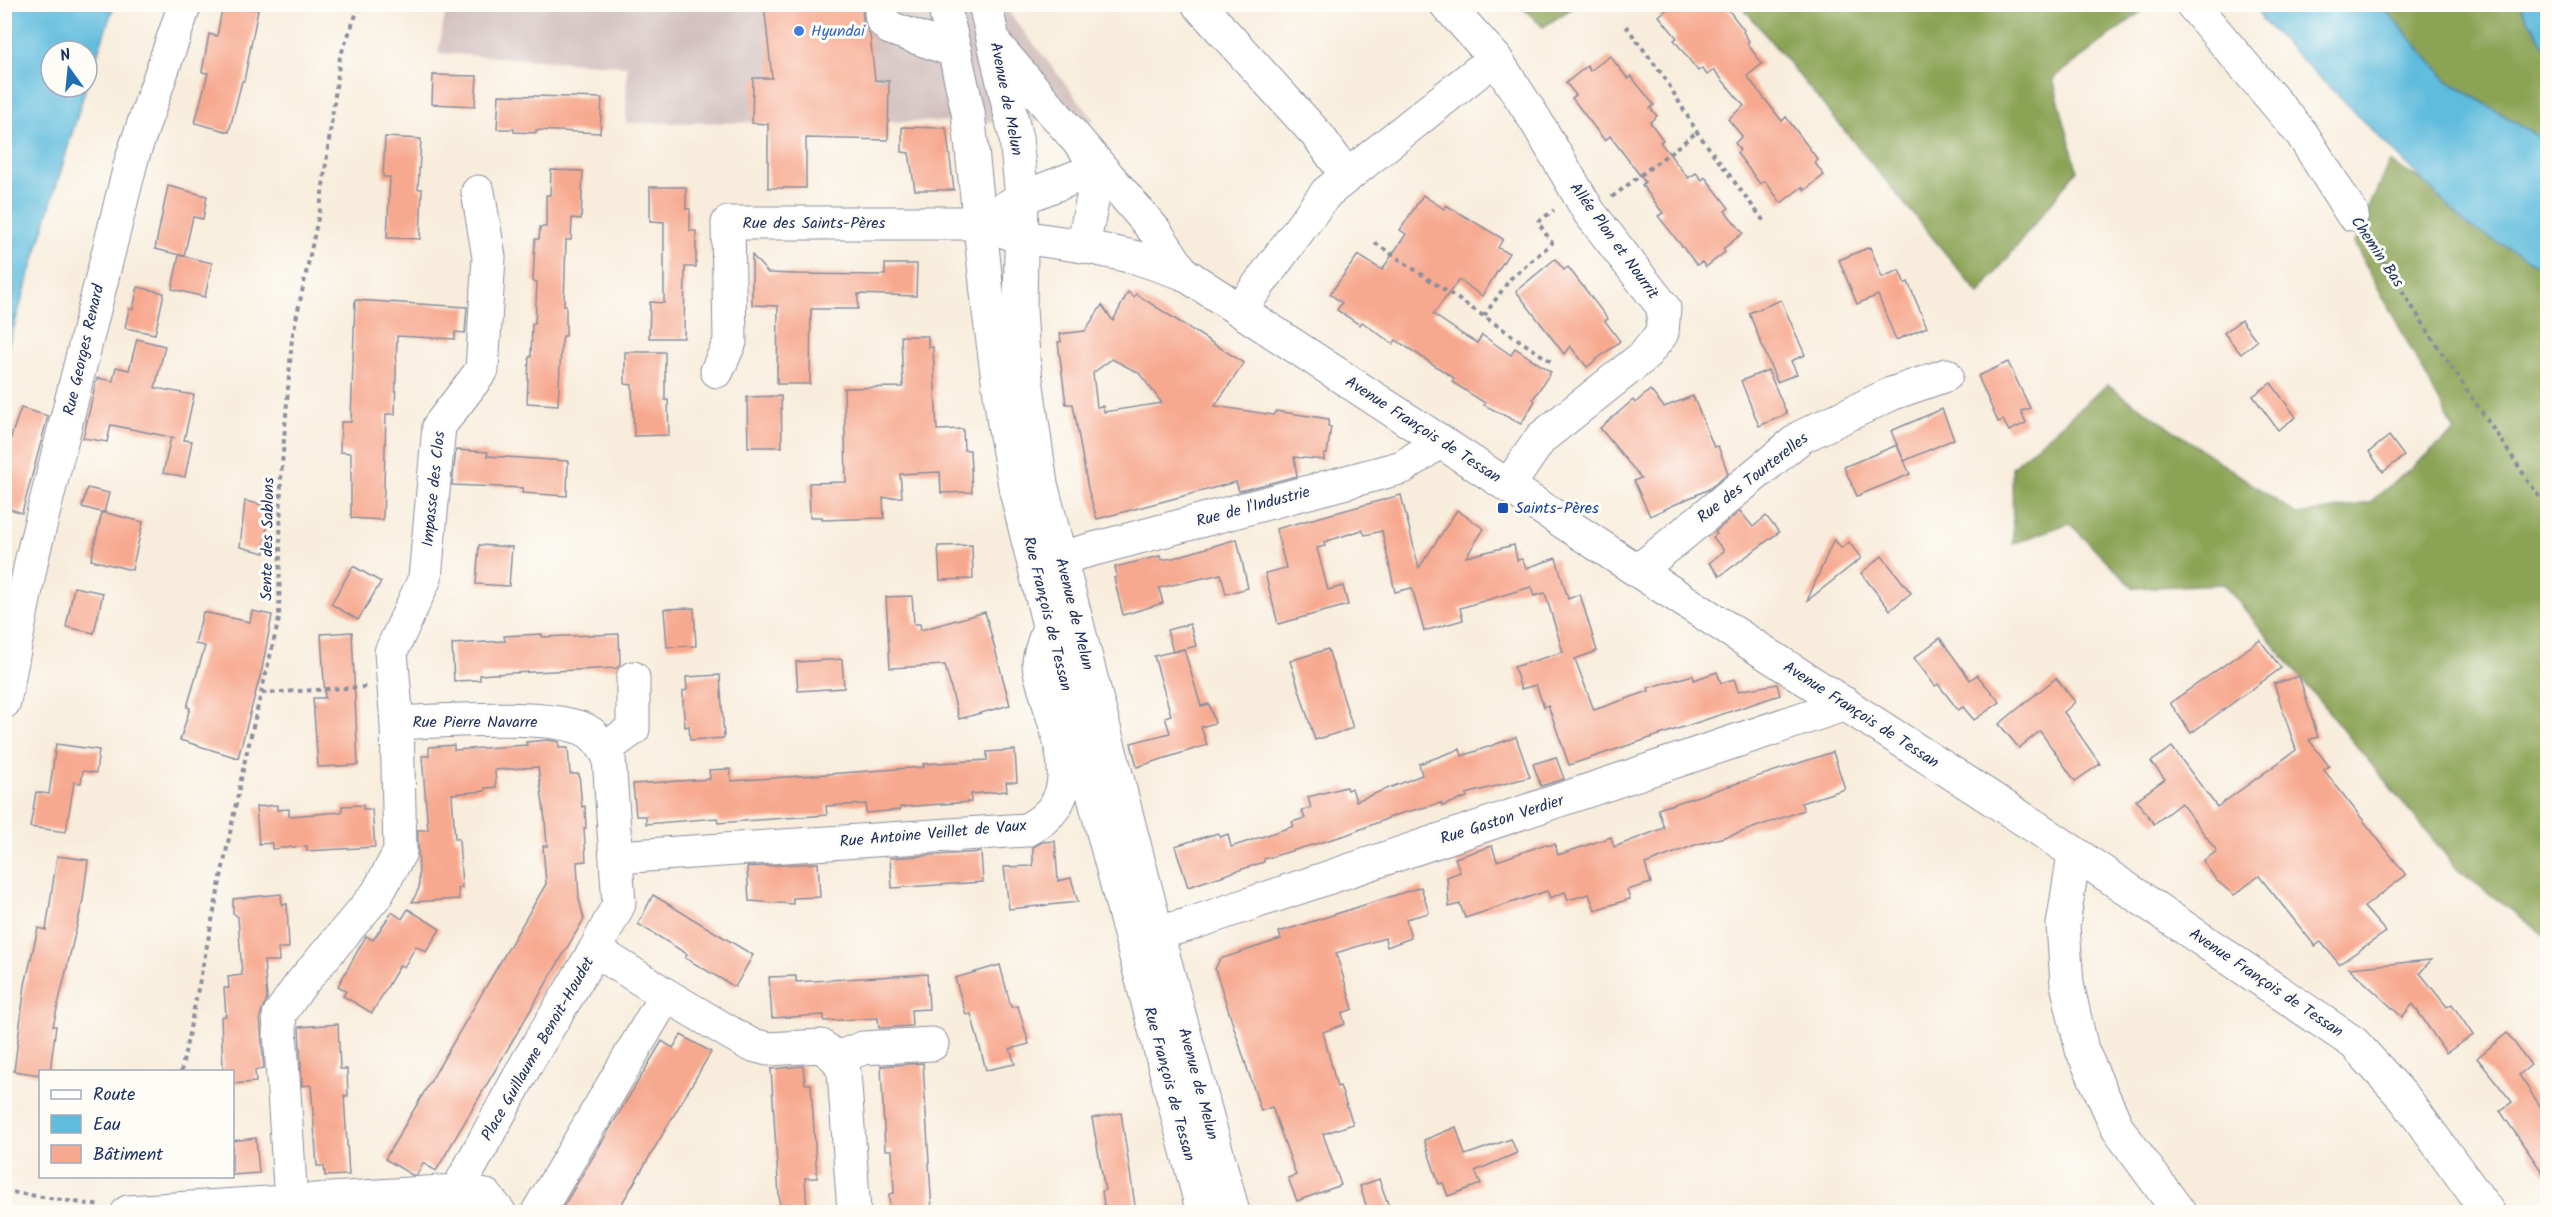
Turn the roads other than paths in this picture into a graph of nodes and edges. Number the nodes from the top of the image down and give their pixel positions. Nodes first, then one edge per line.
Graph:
1 (185, 4) edge
2 (880, 4) edge
3 (944, 4) edge
4 (985, 4) edge
5 (1198, 4) edge
6 (1446, 4) edge
7 (2192, 4) edge
8 (995, 44) junction
9 (955, 51) junction
10 (1494, 58) junction
11 (1100, 168) junction
12 (1347, 176) junction
13 (478, 192) dead end
14 (1022, 198) junction
15 (2352, 214) road end
16 (980, 223) junction
17 (1021, 237) junction
18 (1083, 246) junction
19 (1183, 273) junction
20 (1240, 310) junction
21 (717, 371) dead end
22 (1946, 375) dead end
23 (1440, 441) junction
24 (1509, 485) junction
25 (1060, 558) junction
26 (1638, 571) junction
27 (1049, 626) junction
28 (633, 678) dead end
29 (4, 702) edge
30 (1846, 704) junction
31 (397, 723) junction
32 (605, 749) junction
33 (2074, 854) junction
34 (617, 857) junction
35 (1157, 933) junction
36 (596, 950) junction
37 (666, 995) junction
38 (932, 1044) dead end
39 (837, 1058) junction
40 (481, 1200) edge
41 (291, 1202) junction
42 (128, 1212) edge
43 (137, 1212) edge
44 (538, 1212) edge
45 (854, 1212) edge
46 (1203, 1212) edge
47 (1233, 1212) edge
48 (2179, 1212) edge
49 (2488, 1212) edge

1 - 29 street, Rue Georges Renard
2 - 9 street
3 - 9 street, Rue François de Tessan
4 - 8 street, Avenue de Melun
5 - 12 street
6 - 10 street, Allée Plon et Nourrit
7 - 15 street, Chemin Bas
8 - 11 street
8 - 14 street, Avenue de Melun
9 - 16 street, Rue François de Tessan
10 - 12 street
10 - 24 street, Allée Plon et Nourrit
11 - 14 street
11 - 18 street
11 - 19 street
12 - 20 street
13 - 31 street, Impasse des Clos
14 - 16 street
14 - 17 street, Avenue de Melun
16 - 17 street
16 - 21 street, Rue des Saints-Pères
16 - 27 street, Rue François de Tessan
17 - 18 street
17 - 25 street, Avenue de Melun
18 - 19 street
19 - 20 street, Avenue François de Tessan
20 - 23 street, Avenue François de Tessan
22 - 26 street, Rue des Tourterelles
23 - 24 street, Avenue François de Tessan
23 - 25 street, Rue de l'Industrie
24 - 26 street, Avenue François de Tessan
25 - 35 street, Avenue de Melun
26 - 30 street, Avenue François de Tessan
27 - 34 street, Rue Antoine Veillet de Vaux
27 - 46 street, Rue François de Tessan
28 - 32 street
30 - 33 street, Avenue François de Tessan
30 - 35 street, Rue Gaston Verdier
31 - 32 street, Rue Pierre Navarre
31 - 41 street, Rue Pierre Navarre
32 - 34 street
33 - 48 street
33 - 49 street, Avenue François de Tessan
34 - 36 street
35 - 47 street, Avenue de Melun
36 - 37 street, Place Guillaume Benoit-Houdet
36 - 40 street, Place Guillaume Benoit-Houdet
37 - 39 street, Place Guillaume Benoit-Houdet
37 - 44 street
38 - 39 street
39 - 45 street
40 - 41 street
41 - 43 street
42 - 43 street

